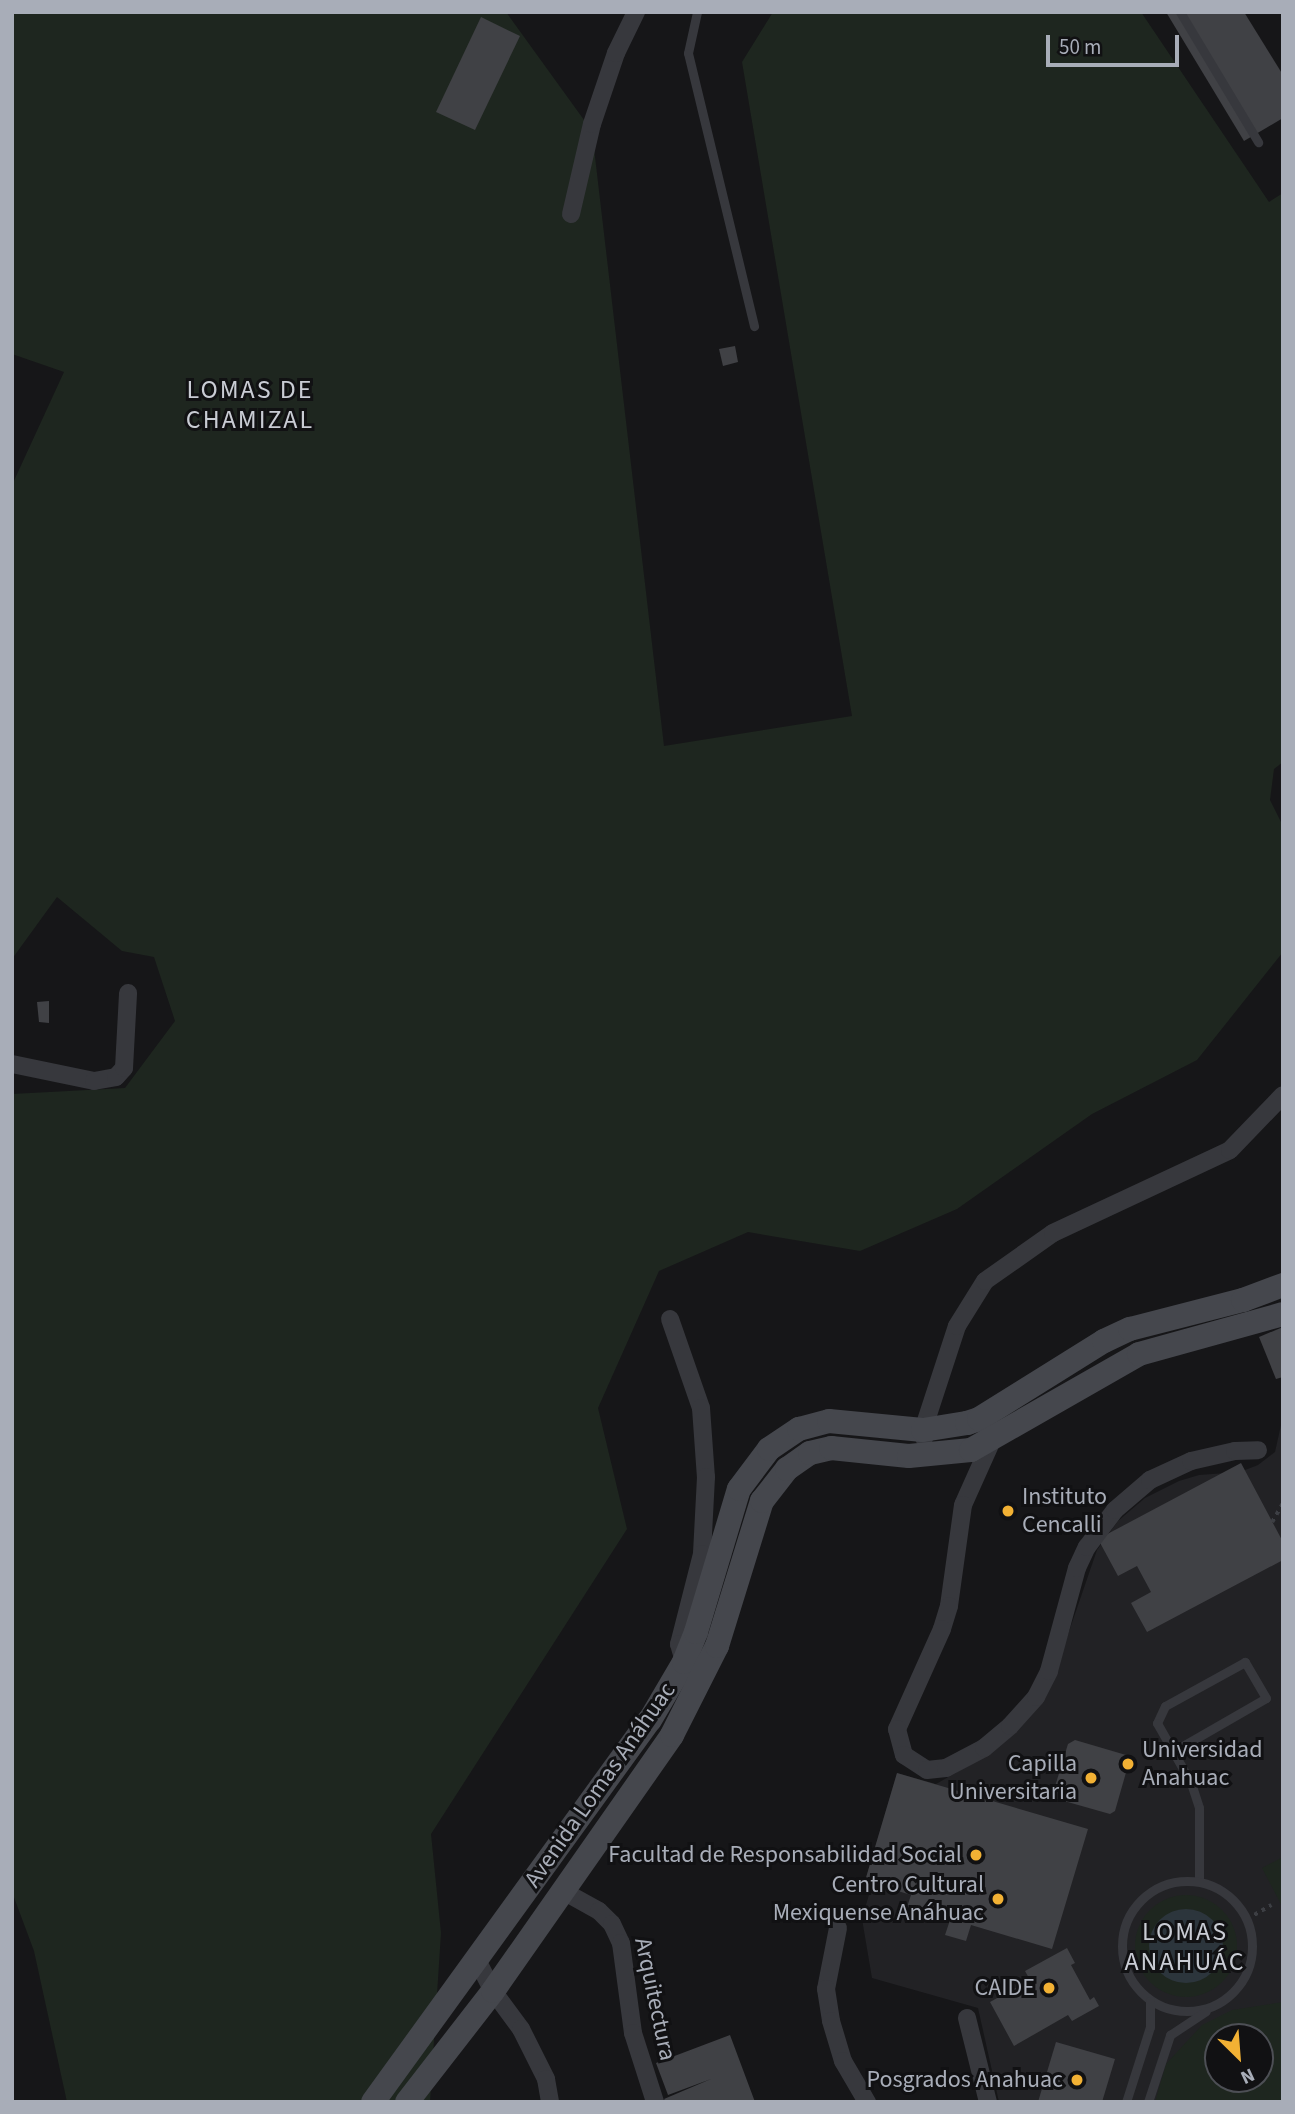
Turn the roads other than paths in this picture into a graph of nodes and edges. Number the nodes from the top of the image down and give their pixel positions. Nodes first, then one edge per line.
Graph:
1 (636, 12) edge
2 (697, 12) edge
3 (1180, 12) edge
4 (1258, 142) dead end
5 (571, 214) dead end
6 (754, 326) dead end
7 (128, 993) dead end
8 (12, 1064) edge
9 (1283, 1095) edge
10 (1283, 1285) edge
11 (1283, 1314) edge
12 (670, 1319) dead end
13 (986, 1429) junction
14 (923, 1430) junction
15 (1258, 1450) dead end
16 (925, 1456) junction
17 (684, 1662) junction
18 (1174, 1751) junction
19 (1199, 1881) junction
20 (563, 1891) junction
21 (838, 1928) dead end
22 (477, 1960) junction
23 (492, 1991) junction
24 (1150, 2001) junction
25 (1212, 2007) junction
26 (967, 2018) dead end
27 (373, 2102) edge
28 (407, 2102) edge
29 (550, 2102) edge
30 (655, 2102) edge
31 (867, 2102) edge
32 (988, 2102) edge
33 (1126, 2102) edge
34 (1148, 2102) edge

1 - 5 street
2 - 6 lane
3 - 4 lane
7 - 8 street
9 - 14 street
10 - 13 main road, Avenida Lomas Anáhuac
11 - 13 main road, Avenida Lomas Anáhuac
12 - 17 street
13 - 14 main road, Avenida Lomas Anáhuac
13 - 15 street
13 - 16 main road, Avenida Lomas Anáhuac
14 - 16 street
14 - 17 main road, Avenida Lomas Anáhuac
16 - 20 main road, Avenida Lomas Anáhuac
17 - 22 main road, Avenida Lomas Anáhuac
18 - 18 lane
18 - 19 lane
19 - 24 lane
19 - 25 lane
20 - 23 main road, Avenida Lomas Anáhuac
20 - 30 street, Arquitectura
21 - 31 street
22 - 23 street
22 - 27 main road, Avenida Lomas Anáhuac
23 - 28 main road, Avenida Lomas Anáhuac
23 - 29 street
24 - 25 lane
24 - 33 lane
25 - 34 lane
26 - 32 street

